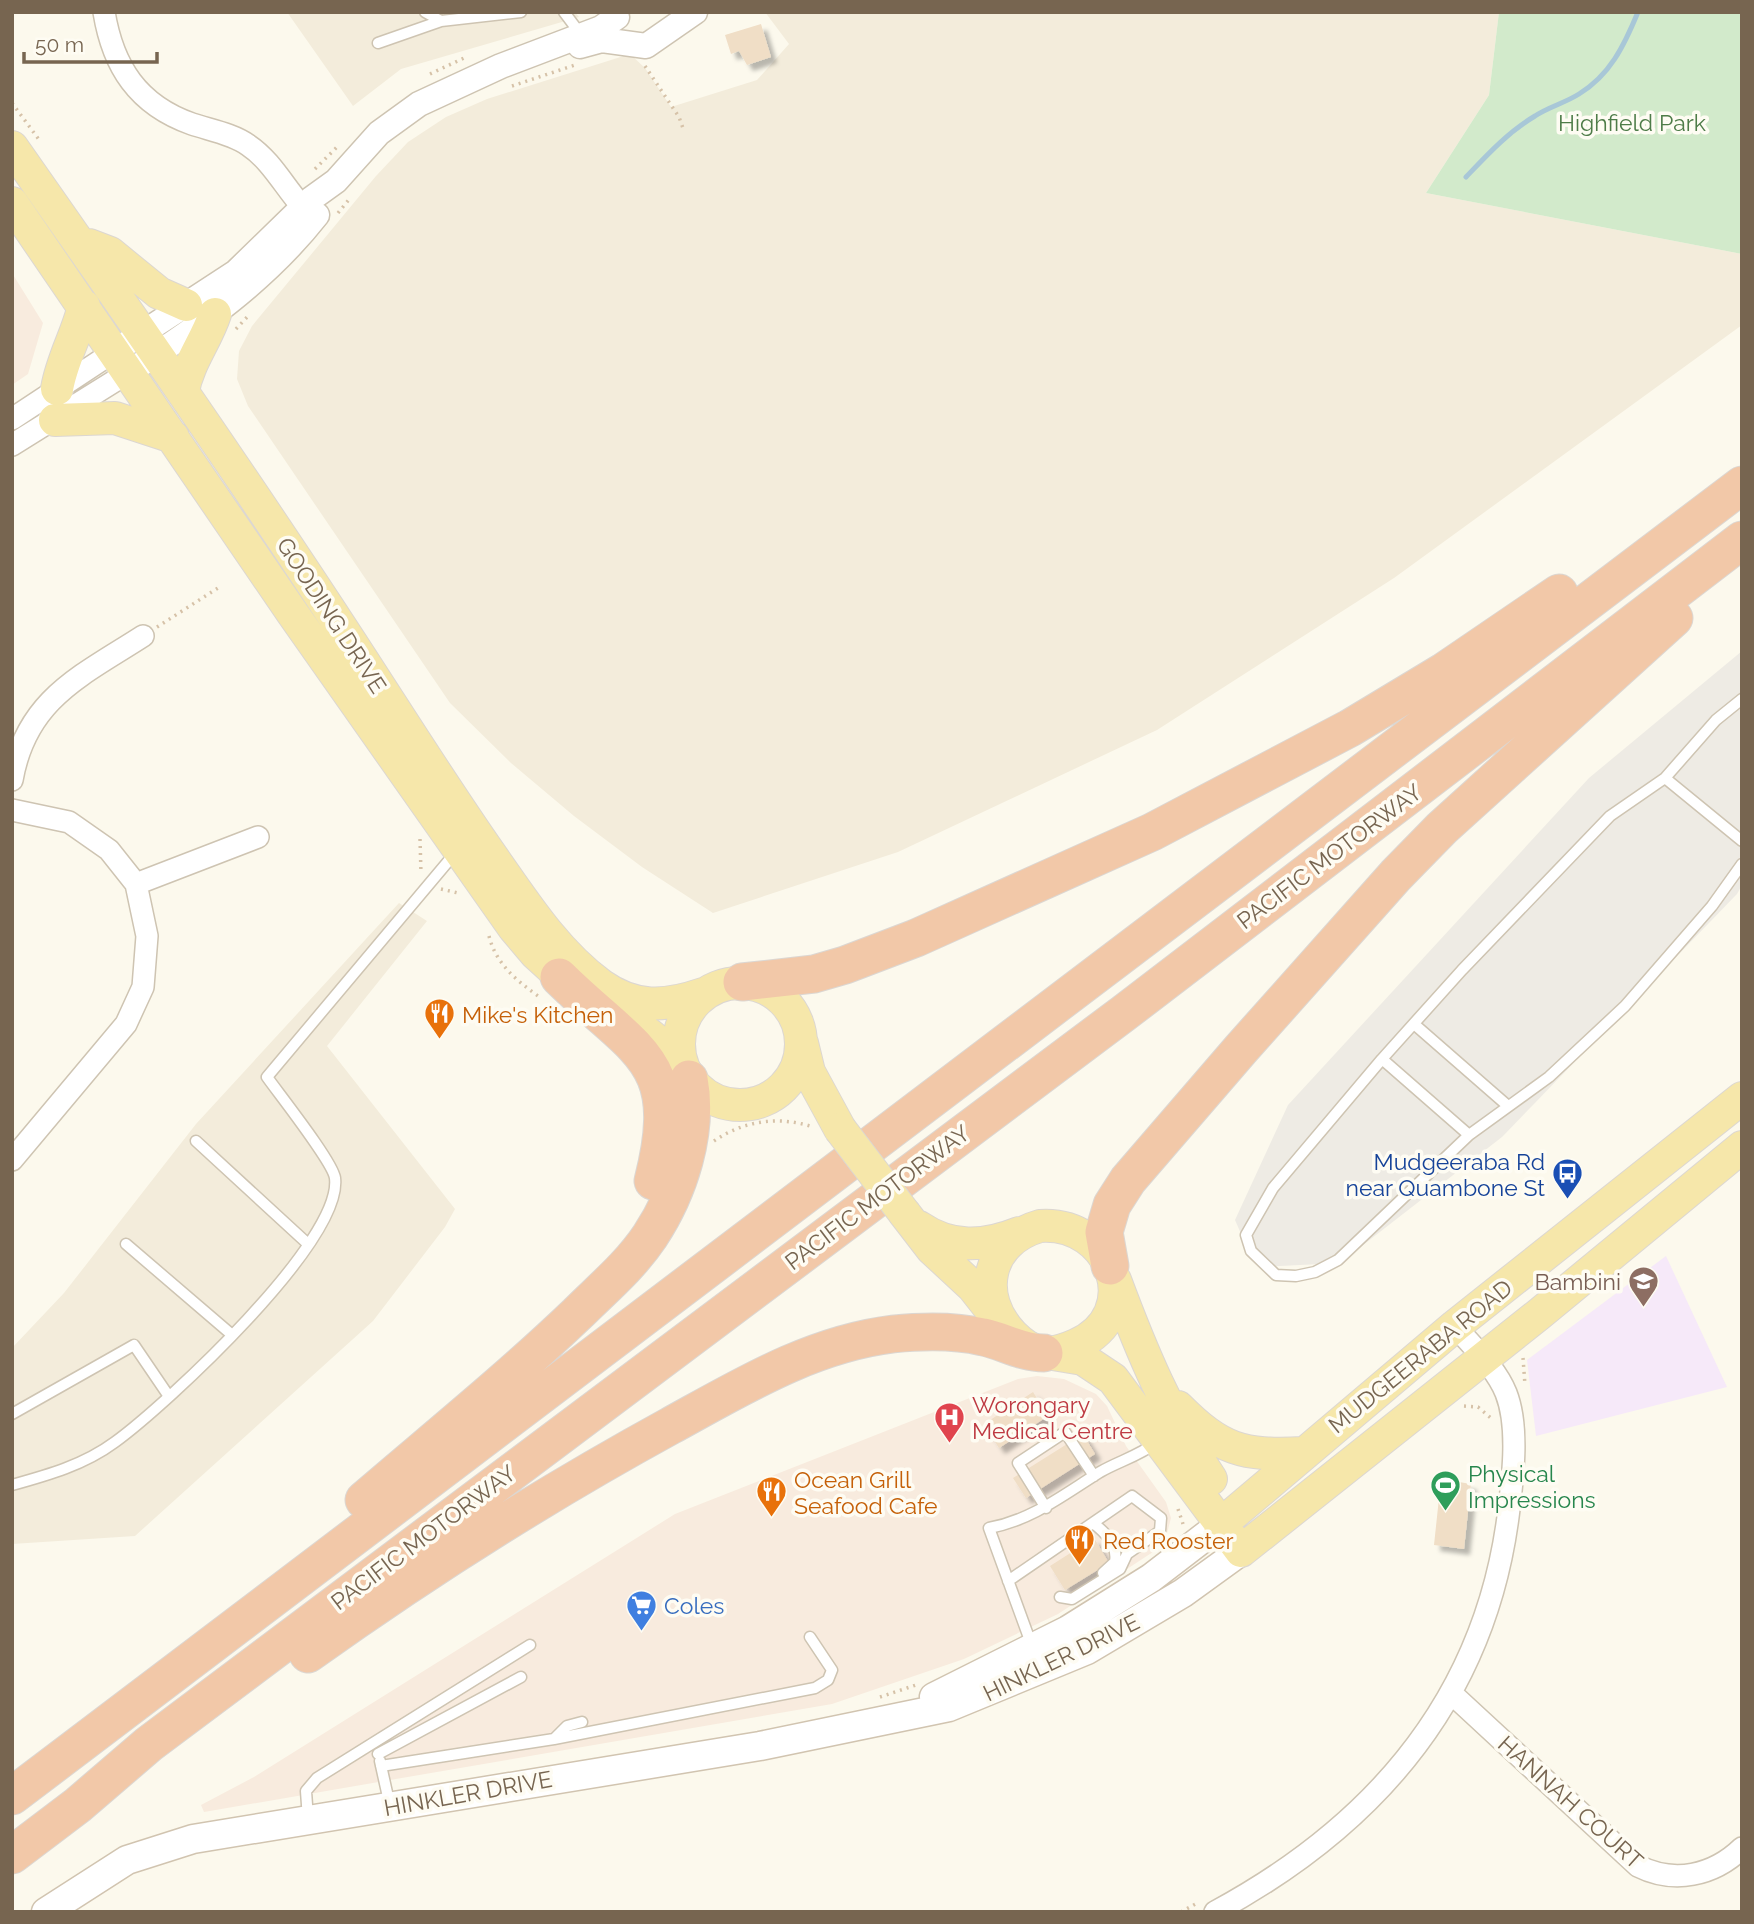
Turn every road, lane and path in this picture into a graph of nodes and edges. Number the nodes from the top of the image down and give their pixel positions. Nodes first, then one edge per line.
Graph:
1 (104, 12) edge
2 (425, 12) edge
3 (521, 12) edge
4 (564, 12) edge
5 (695, 12) edge
6 (618, 15) edge
7 (442, 21) junction
8 (660, 23) edge
9 (582, 36) junction
10 (379, 43) dead end
11 (638, 55) junction
12 (577, 65) dead end
13 (506, 76) junction
14 (12, 103) edge
15 (684, 131) dead end
16 (12, 147) edge
17 (45, 149) dead end
18 (346, 186) junction
19 (12, 203) edge
20 (316, 215) junction
21 (78, 241) junction
22 (84, 306) junction
23 (256, 307) dead end
24 (211, 318) junction
25 (149, 344) junction
26 (122, 361) junction
27 (57, 389) junction
28 (183, 391) junction
29 (12, 419) edge
30 (55, 420) junction
31 (173, 436) junction
32 (12, 445) edge
33 (1742, 476) edge
34 (1742, 485) edge
35 (1742, 540) edge
36 (1694, 576) junction
37 (218, 588) dead end
38 (143, 636) joint
39 (1742, 699) edge
40 (1665, 778) junction
41 (12, 780) edge
42 (12, 810) edge
43 (258, 838) dead end
44 (1742, 841) edge
45 (458, 850) junction
46 (1742, 864) edge
47 (136, 884) junction
48 (559, 977) junction
49 (742, 982) junction
50 (703, 994) junction
51 (1414, 1024) junction
52 (801, 1038) junction
53 (1382, 1059) junction
54 (687, 1076) junction
55 (1742, 1098) edge
56 (755, 1103) junction
57 (1508, 1105) junction
58 (832, 1128) junction
59 (1469, 1135) junction
60 (196, 1141) dead end
61 (710, 1142) dead end
62 (1742, 1147) edge
63 (12, 1160) edge
64 (908, 1217) junction
65 (1027, 1230) junction
66 (126, 1244) dead end
67 (308, 1244) junction
68 (1111, 1269) junction
69 (579, 1311) junction
70 (1001, 1321) junction
71 (1455, 1325) junction
72 (231, 1334) junction
73 (1141, 1350) junction
74 (1045, 1353) junction
75 (1482, 1360) junction
76 (1160, 1389) junction
77 (167, 1395) junction
78 (12, 1414) edge
79 (1491, 1420) dead end
80 (1493, 1426) dead end
81 (1159, 1441) junction
82 (1303, 1453) junction
83 (1094, 1476) junction
84 (12, 1485) edge
85 (1174, 1503) dead end
86 (1046, 1508) junction
87 (1228, 1520) junction
88 (1093, 1523) junction
89 (1181, 1533) dead end
90 (1247, 1545) junction
91 (343, 1546) junction
92 (1008, 1581) junction
93 (810, 1637) dead end
94 (530, 1645) dead end
95 (1037, 1661) junction
96 (521, 1677) dead end
97 (1451, 1693) junction
98 (582, 1722) dead end
99 (554, 1739) junction
100 (375, 1740) junction
101 (149, 1744) junction
102 (378, 1754) junction
103 (381, 1766) junction
104 (12, 1797) edge
105 (390, 1806) junction
106 (308, 1819) junction
107 (1742, 1848) edge
108 (12, 1855) edge
109 (1215, 1908) edge
110 (46, 1912) edge
111 (1181, 1912) edge

1 - 20 street
2 - 7 lane
3 - 7 lane
4 - 9 lane
5 - 8 street
6 - 9 street
6 - 11 street
7 - 10 lane
8 - 11 street
9 - 13 street
11 - 13 street
11 - 15 path
12 - 13 path
13 - 18 street
14 - 17 path
16 - 21 main road, GOODING DRIVE
18 - 20 street
18 - 20 path
19 - 22 main road, GOODING DRIVE
20 - 24 street
21 - 24 main road
21 - 25 main road, GOODING DRIVE
22 - 26 main road, GOODING DRIVE
22 - 27 main road
23 - 24 path
24 - 25 street
24 - 28 main road
25 - 26 street
25 - 28 main road, GOODING DRIVE
26 - 27 street
26 - 30 street
26 - 31 main road, GOODING DRIVE
27 - 29 street
28 - 50 main road, GOODING DRIVE
30 - 31 main road
30 - 32 street
31 - 45 main road, GOODING DRIVE
33 - 49 highway
34 - 91 highway, PACIFIC MOTORWAY
35 - 36 highway, PACIFIC MOTORWAY
36 - 68 highway
36 - 101 highway, PACIFIC MOTORWAY
37 - 38 path
38 - 41 street
39 - 40 lane
40 - 44 lane
40 - 51 lane
42 - 47 street
43 - 47 street
45 - 48 main road, GOODING DRIVE
45 - 67 lane
46 - 57 lane
47 - 63 street
48 - 54 main road, GOODING DRIVE
48 - 69 highway
49 - 50 main road
49 - 52 main road
50 - 54 main road
51 - 53 lane
51 - 57 lane
52 - 56 main road
52 - 58 main road
53 - 59 lane
53 - 59 lane
54 - 56 main road
54 - 69 highway
55 - 71 main road, MUDGEERABA ROAD
56 - 58 main road
57 - 59 lane
58 - 61 path
58 - 64 main road, bridge
60 - 67 lane
62 - 75 main road, MUDGEERABA ROAD
64 - 65 main road
64 - 70 main road
65 - 68 main road
65 - 70 main road
66 - 72 lane
67 - 72 lane
68 - 73 main road
68 - 74 main road
69 - 91 highway
70 - 74 main road
71 - 75 street
71 - 82 main road, MUDGEERABA ROAD
72 - 77 lane
73 - 76 main road
73 - 81 main road
74 - 81 main road
74 - 101 highway
75 - 90 main road, MUDGEERABA ROAD
75 - 97 street
76 - 82 main road
76 - 87 main road
77 - 78 lane
77 - 84 lane
79 - 80 path
81 - 83 lane
81 - 87 main road
82 - 87 main road, MUDGEERABA ROAD
83 - 86 lane
83 - 86 lane
85 - 89 path
86 - 92 lane
87 - 90 main road
87 - 95 main road, HINKLER DRIVE
88 - 88 lane
88 - 92 lane
90 - 95 main road, HINKLER DRIVE
91 - 104 highway, PACIFIC MOTORWAY
92 - 95 lane
93 - 99 lane
94 - 100 lane
95 - 105 main road, HINKLER DRIVE
96 - 102 lane
97 - 107 street, HANNAH COURT
97 - 109 street
98 - 99 lane
99 - 103 lane
100 - 102 lane
100 - 106 lane
101 - 108 highway, PACIFIC MOTORWAY
102 - 103 lane
103 - 105 lane
105 - 106 main road, HINKLER DRIVE
106 - 110 main road, HINKLER DRIVE
109 - 111 path

